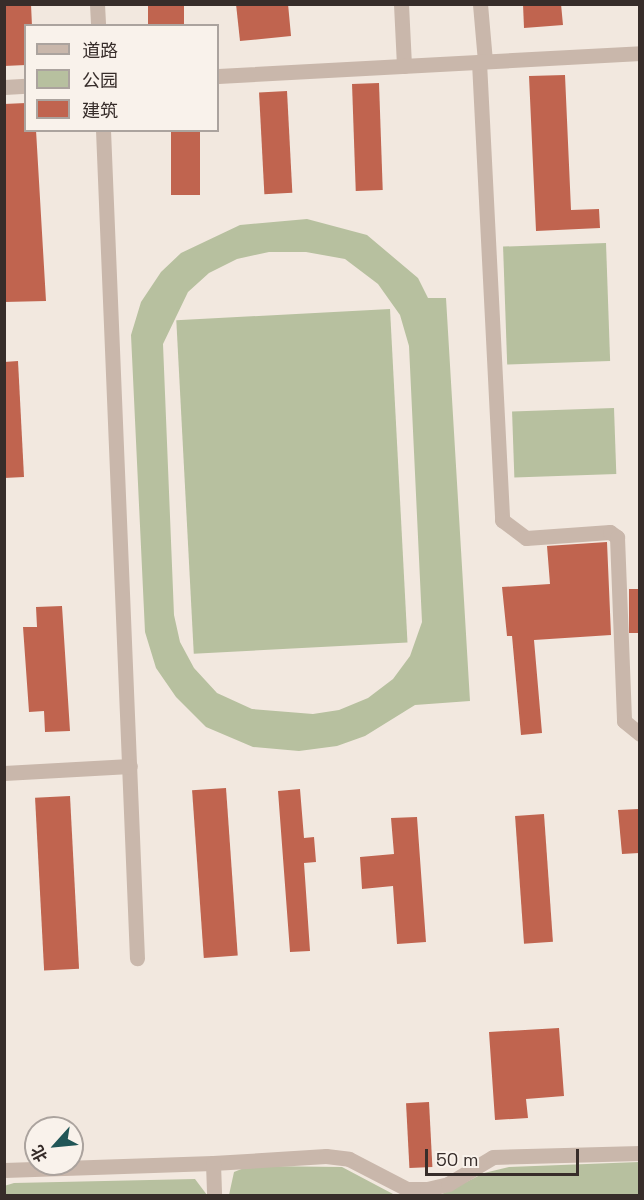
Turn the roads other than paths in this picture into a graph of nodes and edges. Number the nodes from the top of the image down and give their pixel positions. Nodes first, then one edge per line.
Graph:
1 (98, 4) edge
2 (401, 4) edge
3 (480, 4) edge
4 (98, 24) edge
5 (639, 53) edge
6 (482, 62) junction
7 (404, 66) junction
8 (219, 76) edge
9 (24, 86) edge
10 (4, 87) edge
11 (103, 132) edge
12 (639, 734) edge
13 (130, 766) junction
14 (4, 773) edge
15 (137, 957) dead end
16 (639, 1153) edge
17 (213, 1163) junction
18 (4, 1170) edge
19 (214, 1196) edge

1 - 4 street
2 - 7 street
3 - 6 street
5 - 6 street
6 - 7 street
6 - 12 street
7 - 8 street
9 - 10 street
11 - 13 street
13 - 14 street
13 - 15 street
16 - 17 street
17 - 18 street
17 - 19 street

